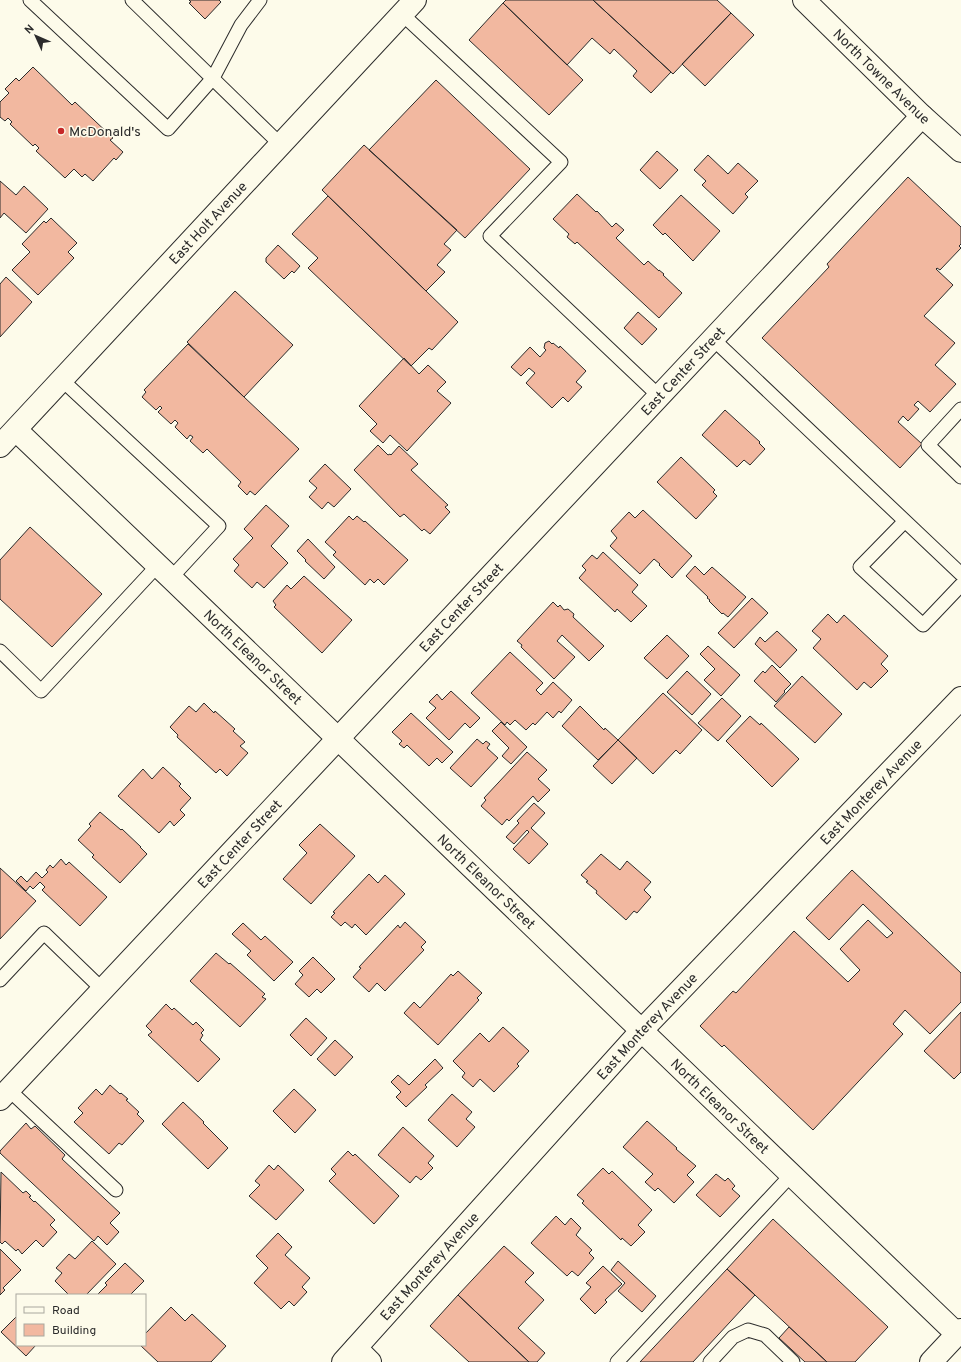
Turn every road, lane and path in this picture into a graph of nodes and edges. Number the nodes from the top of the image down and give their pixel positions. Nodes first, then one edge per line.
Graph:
1 (30, 0) edge
2 (132, 0) edge
3 (260, 0) edge
4 (804, 0) edge
5 (408, 7) edge
6 (213, 78) junction
7 (922, 116) junction
8 (281, 144) junction
9 (961, 151) edge
10 (713, 339) junction
11 (62, 380) junction
12 (659, 396) junction
13 (961, 409) edge
14 (16, 430) junction
15 (0, 446) edge
16 (961, 477) edge
17 (905, 521) junction
18 (165, 571) junction
19 (961, 574) edge
20 (961, 585) edge
21 (0, 651) edge
22 (961, 698) edge
23 (339, 738) junction
24 (0, 980) edge
25 (102, 990) junction
26 (642, 1030) junction
27 (4, 1095) edge
28 (792, 1174) junction
29 (116, 1190) dead end
30 (959, 1332) edge
31 (356, 1357) edge
32 (617, 1362) edge
33 (710, 1362) edge
34 (792, 1362) edge
35 (931, 1362) edge

1 - 6 lane
2 - 6 lane
3 - 6 lane
4 - 7 street, North Towne Avenue
5 - 8 street, East Holt Avenue
5 - 12 lane
6 - 8 lane
7 - 9 street, North Towne Avenue
7 - 10 street, East Center Street
8 - 11 street, East Holt Avenue
10 - 12 street, East Center Street
10 - 17 lane
11 - 14 street, East Holt Avenue
11 - 18 lane
12 - 23 street, East Center Street
13 - 16 lane
14 - 15 street, East Holt Avenue
14 - 18 street, North Eleanor Street
17 - 19 lane
17 - 20 lane
18 - 21 lane
18 - 23 street, North Eleanor Street
22 - 26 street, East Monterey Avenue
23 - 25 street, East Center Street
23 - 26 street, North Eleanor Street
24 - 25 lane
25 - 27 street, East Center Street
26 - 28 street, North Eleanor Street
26 - 31 street, East Monterey Avenue
27 - 29 lane
28 - 30 street, North Eleanor Street
28 - 32 lane
30 - 35 street
33 - 34 lane

